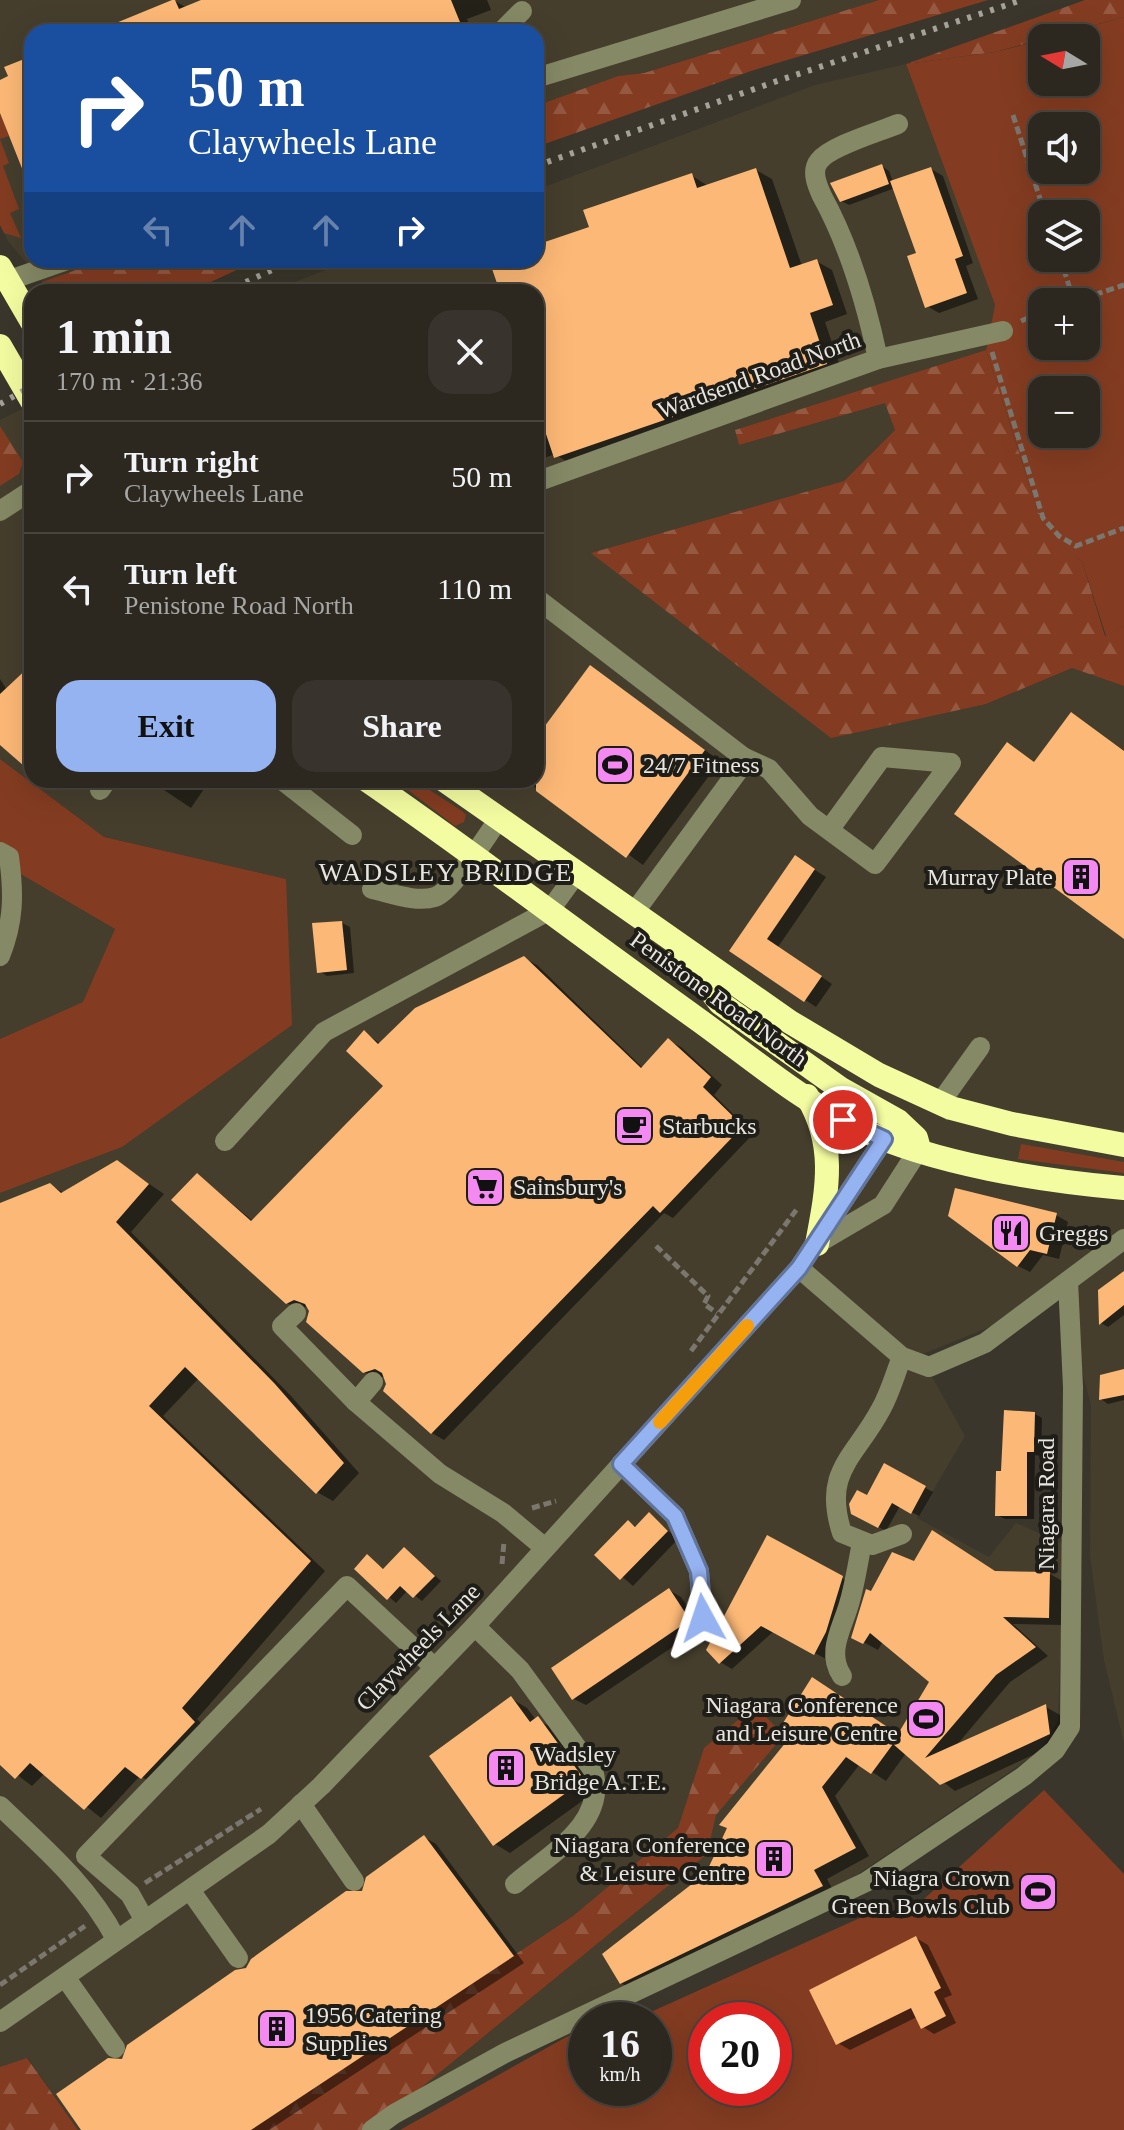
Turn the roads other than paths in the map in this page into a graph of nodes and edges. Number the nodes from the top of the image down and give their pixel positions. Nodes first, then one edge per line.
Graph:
1 (791, 0) edge
2 (522, 11) dead end
3 (509, 24) edge
4 (544, 76) edge
5 (898, 124) dead end
6 (41, 268) edge
7 (2, 280) edge
8 (24, 311) edge
9 (995, 334) road end
10 (0, 346) edge
11 (878, 359) junction
12 (24, 387) edge
13 (544, 479) edge
14 (24, 495) edge
15 (0, 511) edge
16 (544, 604) edge
17 (743, 757) junction
18 (292, 788) edge
19 (379, 788) edge
20 (455, 788) edge
21 (499, 819) junction
22 (829, 830) junction
23 (352, 835) dead end
24 (0, 852) edge
25 (473, 853) junction
26 (576, 874) junction
27 (372, 889) dead end
28 (550, 910) junction
29 (633, 914) junction
30 (673, 941) junction
31 (0, 956) edge
32 (980, 1047) dead end
33 (807, 1096) junction
34 (933, 1101) junction
35 (891, 1130) junction
36 (225, 1141) dead end
37 (1124, 1145) edge
38 (919, 1149) junction
39 (1124, 1188) edge
40 (1124, 1239) edge
41 (817, 1244) junction
42 (799, 1268) junction
43 (1068, 1281) junction
44 (296, 1313) dead end
45 (902, 1357) junction
46 (373, 1382) dead end
47 (356, 1402) junction
48 (621, 1464) junction
49 (902, 1534) dead end
50 (862, 1542) junction
51 (545, 1548) junction
52 (703, 1618) dead end
53 (475, 1626) junction
54 (435, 1668) junction
55 (842, 1676) dead end
56 (301, 1804) junction
57 (0, 1806) edge
58 (354, 1881) dead end
59 (515, 1884) dead end
60 (190, 1890) junction
61 (145, 1921) junction
62 (116, 1939) junction
63 (238, 1958) dead end
64 (65, 1977) junction
65 (0, 2022) edge
66 (115, 2048) dead end
67 (372, 2130) edge

1 - 4 street
2 - 3 street
5 - 11 street
6 - 7 street
7 - 8 highway
9 - 11 street, Wardsend Road North
10 - 12 highway
11 - 13 street, Wardsend Road North
14 - 15 street
16 - 17 street
17 - 22 street
17 - 29 street
18 - 23 street
19 - 25 highway, Penistone Road North
20 - 21 highway, Penistone Road North
21 - 25 street
21 - 26 highway, Penistone Road North
22 - 22 street
24 - 31 street
25 - 27 street
25 - 28 highway, Penistone Road North
26 - 28 street
26 - 29 highway, Penistone Road North
28 - 33 highway, Penistone Road North
28 - 36 street
29 - 30 highway, Penistone Road North
30 - 34 highway, Penistone Road North
30 - 35 highway
32 - 34 street
33 - 35 highway, Penistone Road North
33 - 41 highway
34 - 35 highway
34 - 37 highway, Penistone Road North
35 - 38 highway, Penistone Road North
35 - 41 street, Claywheels Lane
38 - 39 highway, Penistone Road North
38 - 41 street, Claywheels Lane
40 - 43 street
41 - 42 street, Claywheels Lane
42 - 45 street
42 - 48 street, Claywheels Lane
43 - 45 street
43 - 67 street, Niagara Road
44 - 47 street
45 - 50 street
46 - 47 street
47 - 51 street
48 - 51 street, Claywheels Lane
48 - 52 street
49 - 50 street
50 - 55 street
51 - 53 street, Claywheels Lane
53 - 54 street, Claywheels Lane
53 - 59 street
54 - 56 street, Claywheels Lane
54 - 61 street
56 - 58 street
56 - 60 street, Claywheels Lane
57 - 62 street
60 - 61 street, Claywheels Lane
60 - 63 street
61 - 62 street, Claywheels Lane
62 - 64 street, Claywheels Lane
64 - 65 street, Claywheels Lane
64 - 66 street

